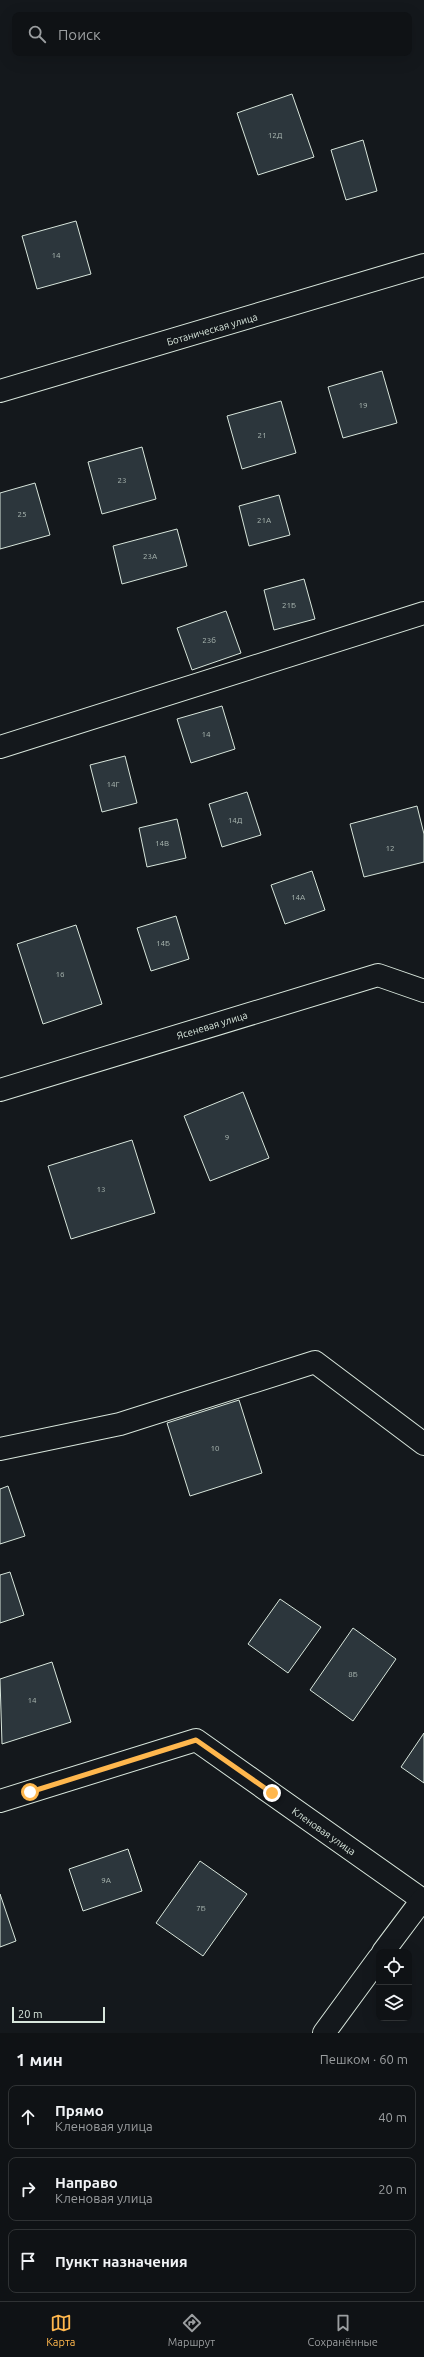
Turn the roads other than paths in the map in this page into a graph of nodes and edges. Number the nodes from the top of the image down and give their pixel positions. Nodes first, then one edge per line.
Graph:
1 (424, 265) edge
2 (0, 391) edge
3 (424, 613) edge
4 (0, 747) edge
5 (424, 990) edge
6 (0, 1090) edge
7 (424, 1444) edge
8 (0, 1449) edge
9 (0, 1801) edge
10 (423, 1901) edge
11 (386, 1949) edge
12 (376, 1962) edge
13 (324, 2033) edge

1 - 2 street, Ботаническая улица
3 - 4 street
5 - 6 street, Ясеневая улица
7 - 8 street
9 - 10 street, Кленовая улица
10 - 11 street
12 - 13 street

